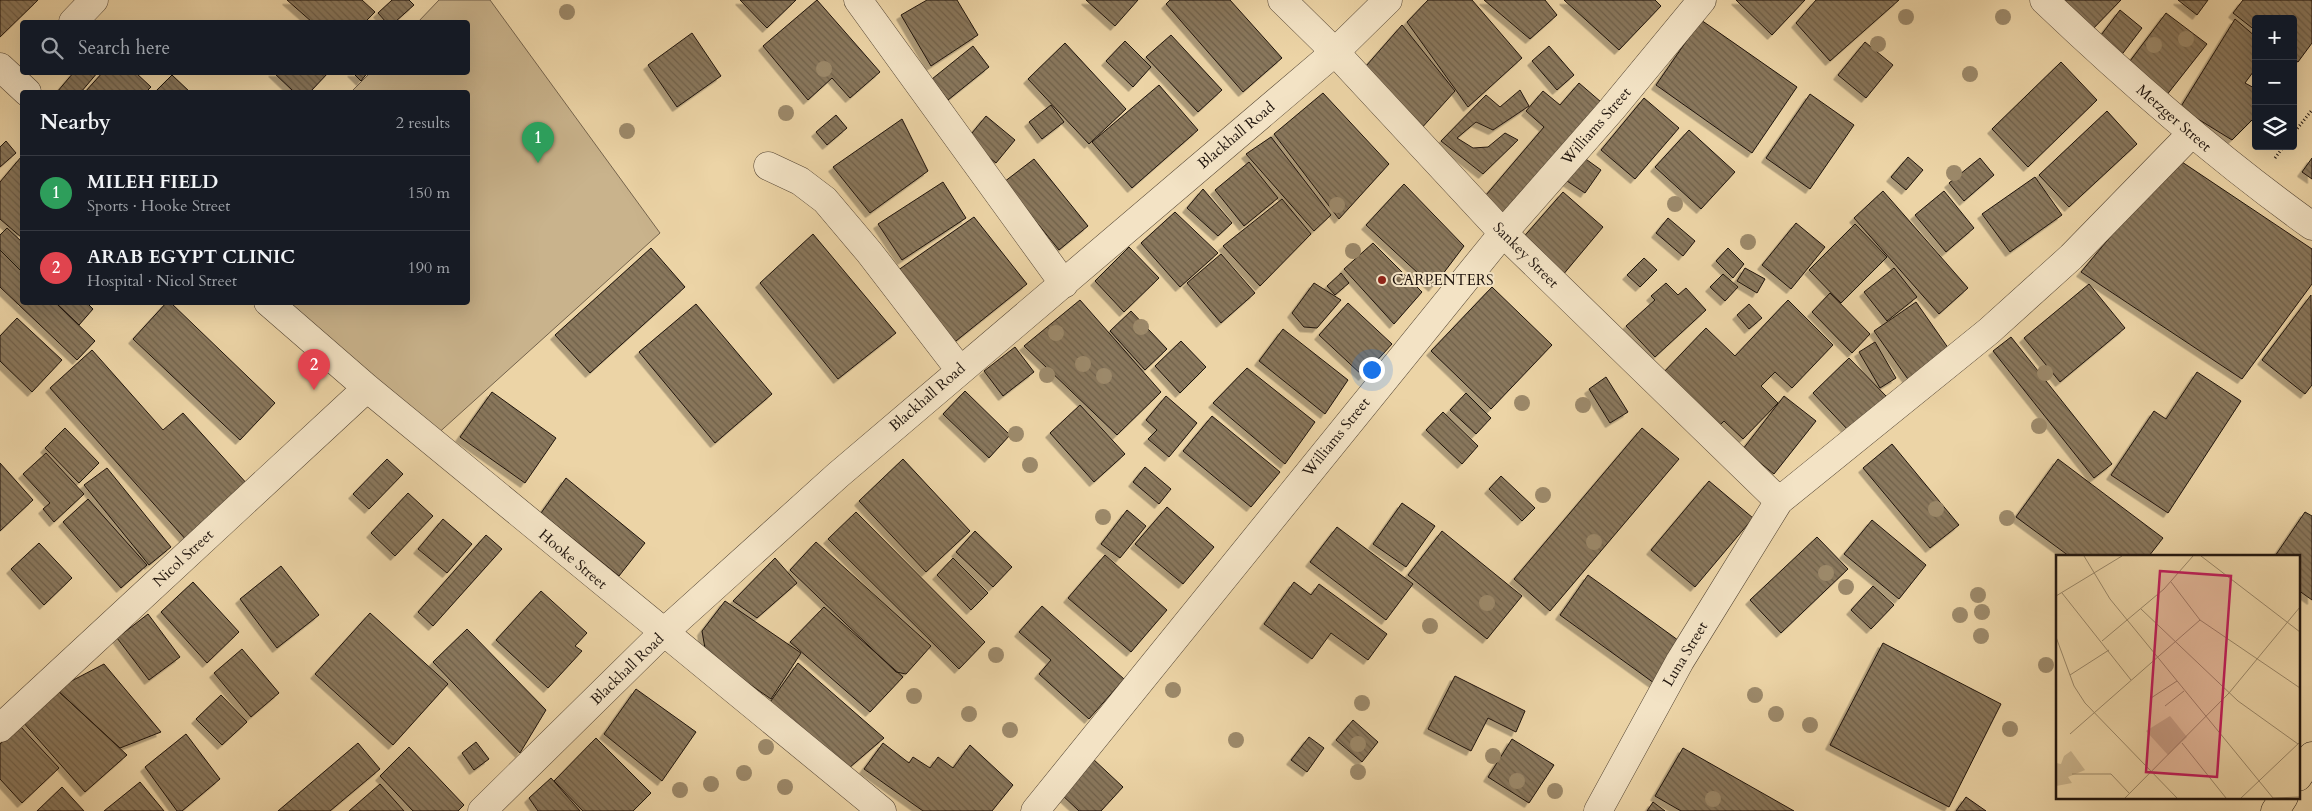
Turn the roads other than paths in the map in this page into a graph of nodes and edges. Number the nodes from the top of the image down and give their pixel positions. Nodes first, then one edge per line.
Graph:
1 (94, 0) edge
2 (858, 0) edge
3 (1282, 0) edge
4 (1388, 0) edge
5 (1702, 0) edge
6 (2044, 0) edge
7 (75, 20) edge
8 (1335, 52) junction
9 (2191, 134) junction
10 (768, 166) dead end
11 (2312, 226) edge
12 (1503, 233) junction
13 (1064, 284) junction
14 (271, 305) edge
15 (959, 370) junction
16 (367, 388) junction
17 (1779, 501) junction
18 (663, 633) junction
19 (0, 728) edge
20 (2312, 756) edge
21 (2300, 773) edge
22 (2283, 798) edge
23 (482, 811) edge
24 (882, 811) edge
25 (1035, 811) edge
26 (1598, 811) edge
27 (2275, 811) edge

1 - 7 street
2 - 13 street
3 - 8 street, Sankey Street
4 - 8 street, Blackhall Road
5 - 12 street, Williams Street
6 - 9 street, Metzger Street
8 - 12 street, Sankey Street
8 - 13 street, Blackhall Road
9 - 11 street, Metzger Street
9 - 17 street, Luna Street
10 - 15 street
12 - 17 street, Sankey Street
12 - 25 street, Williams Street
13 - 15 street, Blackhall Road
14 - 16 street, Hooke Street
15 - 18 street, Blackhall Road
16 - 18 street, Hooke Street
16 - 19 street, Nicol Street
17 - 26 street, Luna Street
18 - 23 street, Blackhall Road
18 - 24 street, Hooke Street
20 - 21 main road
22 - 27 main road

